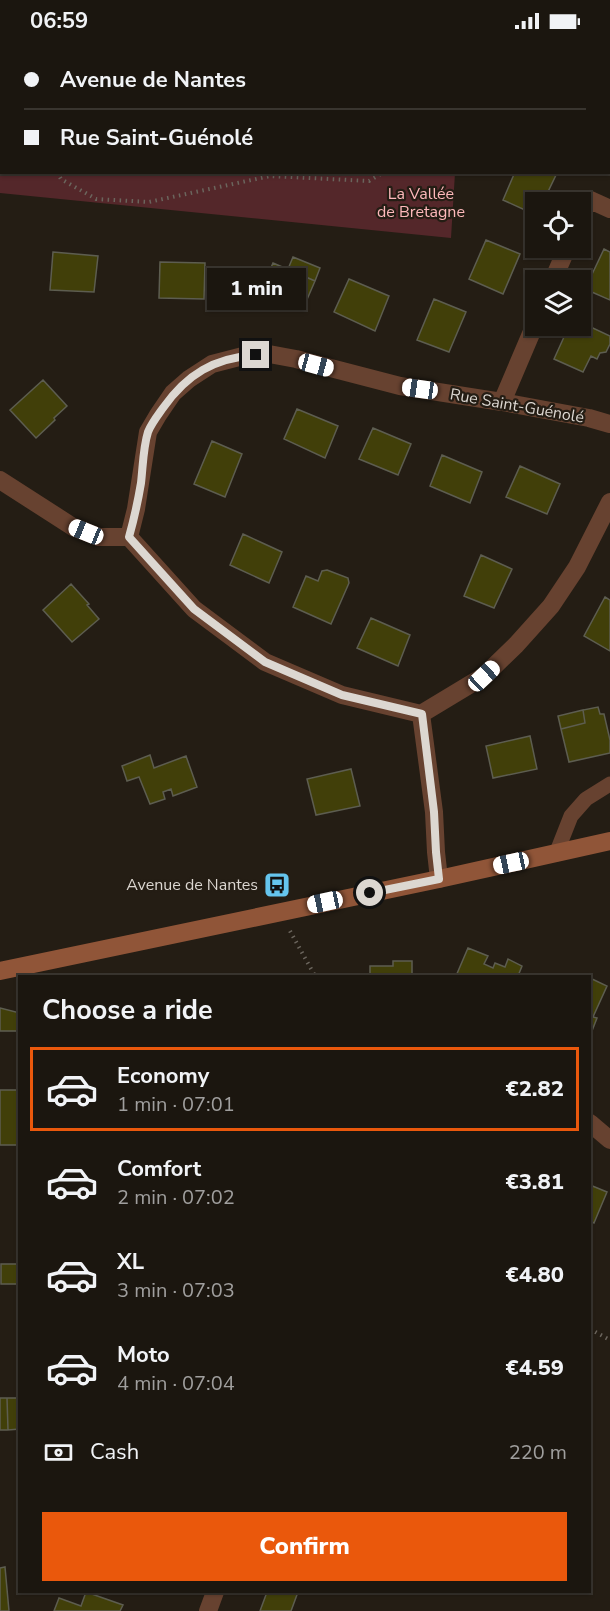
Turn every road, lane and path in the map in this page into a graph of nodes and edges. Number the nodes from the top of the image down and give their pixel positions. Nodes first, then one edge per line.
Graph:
1 (58, 174) edge
2 (381, 174) edge
3 (591, 200) edge
4 (610, 209) edge
5 (530, 336) edge
6 (502, 402) junction
7 (610, 424) edge
8 (0, 480) edge
9 (610, 502) edge
10 (129, 537) junction
11 (422, 714) junction
12 (610, 784) edge
13 (610, 841) edge
14 (556, 854) junction
15 (439, 879) junction
16 (280, 912) junction
17 (0, 971) edge
18 (314, 975) edge
19 (591, 1124) edge
20 (610, 1140) edge
21 (591, 1330) edge
22 (610, 1340) edge
23 (215, 1593) edge
24 (208, 1611) edge

1 - 2 path
3 - 4 street
5 - 6 street
6 - 7 street, Rue Saint-Guénolé
6 - 10 street, Rue Saint-Guénolé
8 - 10 street
9 - 11 street
10 - 11 street
11 - 15 street
12 - 14 lane
13 - 14 main road
14 - 15 main road
15 - 16 main road
16 - 17 main road
16 - 18 path
19 - 20 street
21 - 22 path
23 - 24 street

